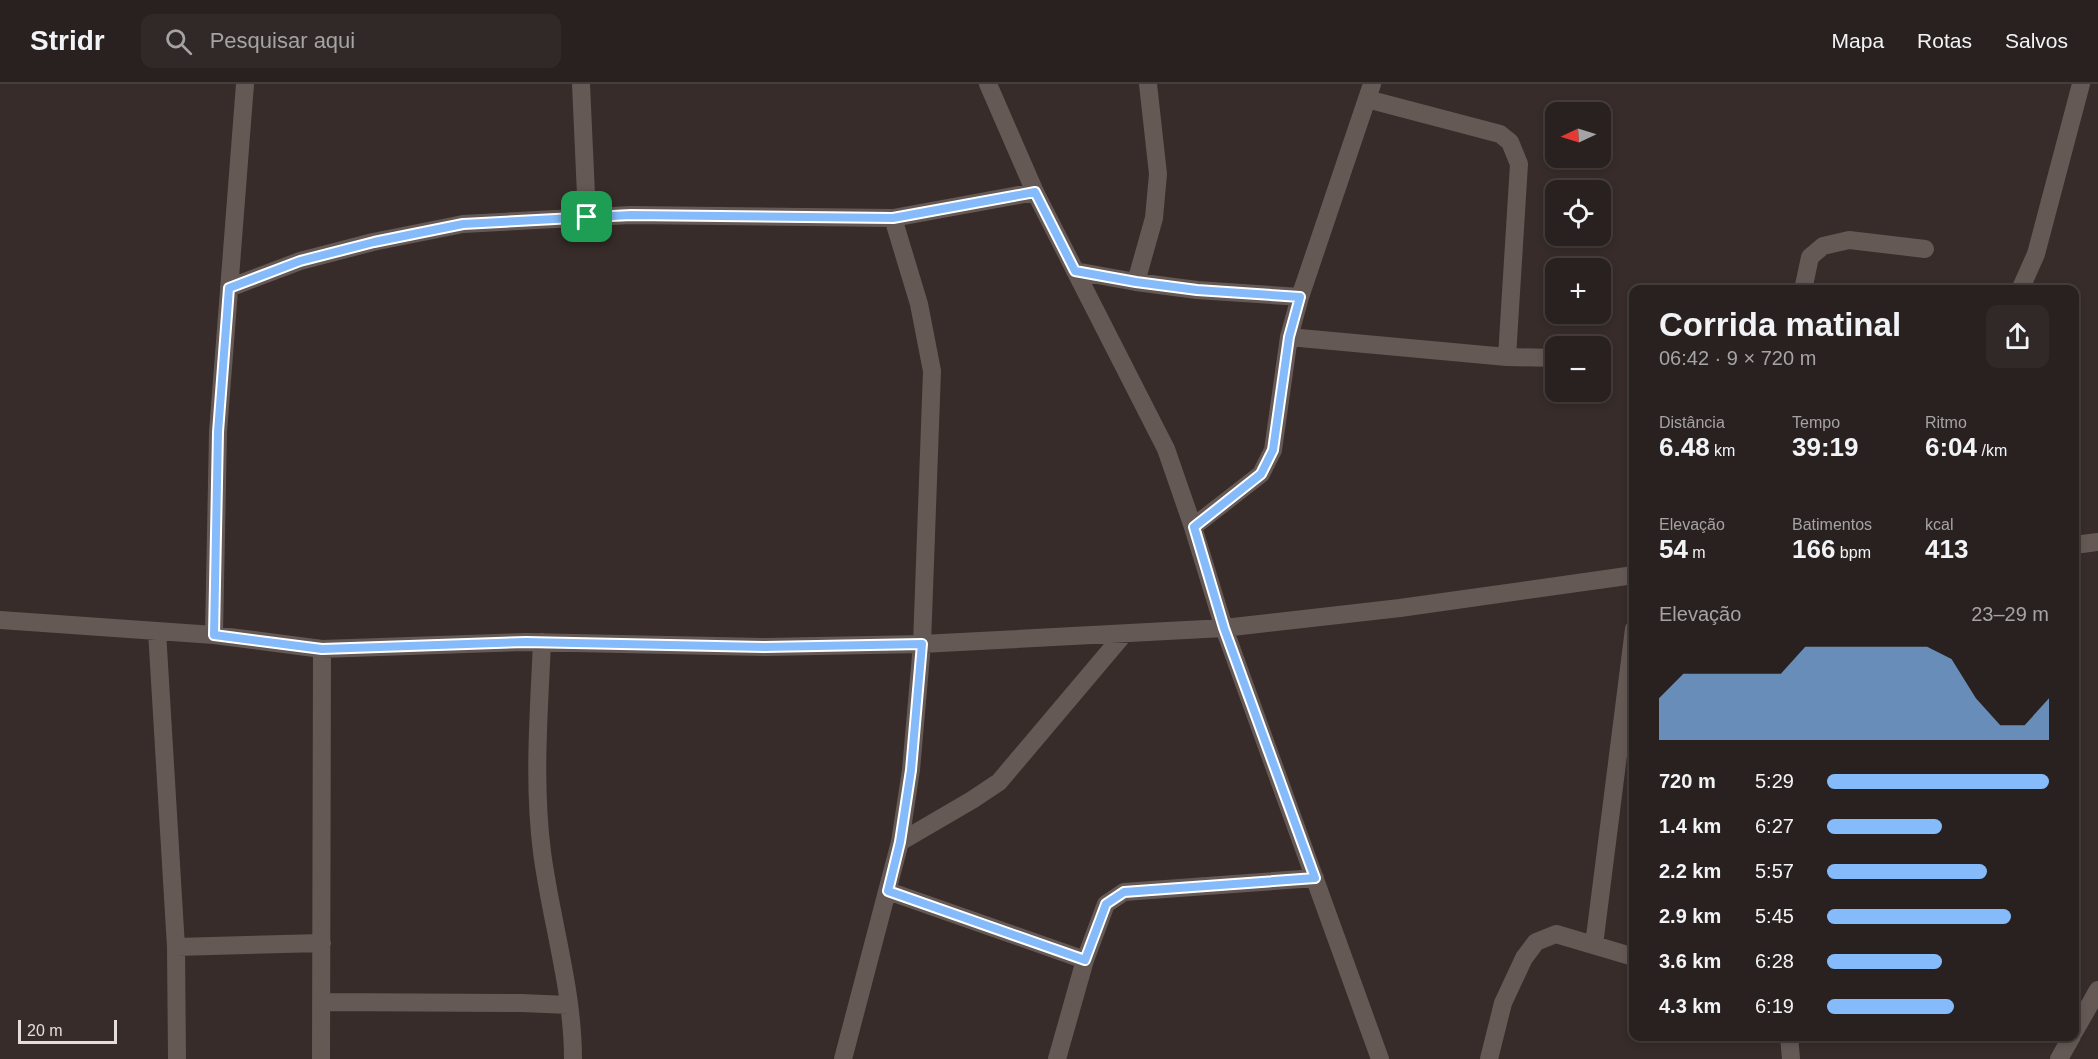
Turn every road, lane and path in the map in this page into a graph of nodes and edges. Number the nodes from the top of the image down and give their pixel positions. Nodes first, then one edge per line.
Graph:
1 (245, 84) edge
2 (581, 84) edge
3 (988, 84) edge
4 (1148, 84) edge
5 (2081, 84) edge
6 (1369, 91) edge
7 (1035, 192) junction
8 (587, 217) junction
9 (893, 218) junction
10 (1925, 249) dead end
11 (1075, 271) junction
12 (1136, 282) junction
13 (1804, 285) edge
14 (2022, 285) edge
15 (229, 288) junction
16 (1300, 297) junction
17 (1289, 337) junction
18 (1507, 357) junction
19 (1545, 358) edge
20 (1194, 527) junction
21 (2098, 542) edge
22 (2079, 544) edge
23 (1629, 576) edge
24 (0, 620) edge
25 (1224, 628) junction
26 (157, 631) junction
27 (1124, 634) junction
28 (214, 635) junction
29 (542, 642) junction
30 (922, 644) junction
31 (322, 649) junction
32 (1629, 668) edge
33 (900, 842) junction
34 (1315, 878) junction
35 (888, 891) junction
36 (322, 943) junction
37 (1594, 945) junction
38 (176, 947) junction
39 (1629, 956) edge
40 (1085, 960) junction
41 (2098, 990) edge
42 (321, 1002) junction
43 (569, 1005) junction
44 (2079, 1023) edge
45 (1789, 1041) edge
46 (2069, 1041) edge
47 (177, 1059) edge
48 (321, 1059) edge
49 (573, 1059) edge
50 (843, 1059) edge
51 (1057, 1059) edge
52 (1380, 1059) edge
53 (1489, 1059) edge
54 (1791, 1059) edge
55 (2060, 1059) edge

1 - 15 street
2 - 8 street
3 - 7 street
4 - 12 street
5 - 14 street
6 - 16 street
6 - 18 street
7 - 9 street
7 - 11 street
8 - 9 street
8 - 15 street
9 - 30 street
10 - 13 street
11 - 12 street
11 - 20 street
12 - 16 street
15 - 28 street
16 - 17 street
17 - 18 street
17 - 20 street
18 - 19 street
20 - 25 street
21 - 22 street
23 - 25 street
24 - 26 street
25 - 27 street
25 - 34 street
26 - 28 street
26 - 38 street
27 - 30 street
27 - 33 street
28 - 31 street
29 - 30 street
29 - 31 street
29 - 43 street
30 - 33 street
31 - 36 street
32 - 37 street
33 - 35 street
34 - 40 street
34 - 52 street
35 - 40 street
35 - 50 street
36 - 38 street
36 - 42 street
37 - 39 street
37 - 53 street
38 - 47 street
40 - 51 street
41 - 44 street
42 - 43 street
42 - 48 street
43 - 49 street
45 - 54 street
46 - 55 street

